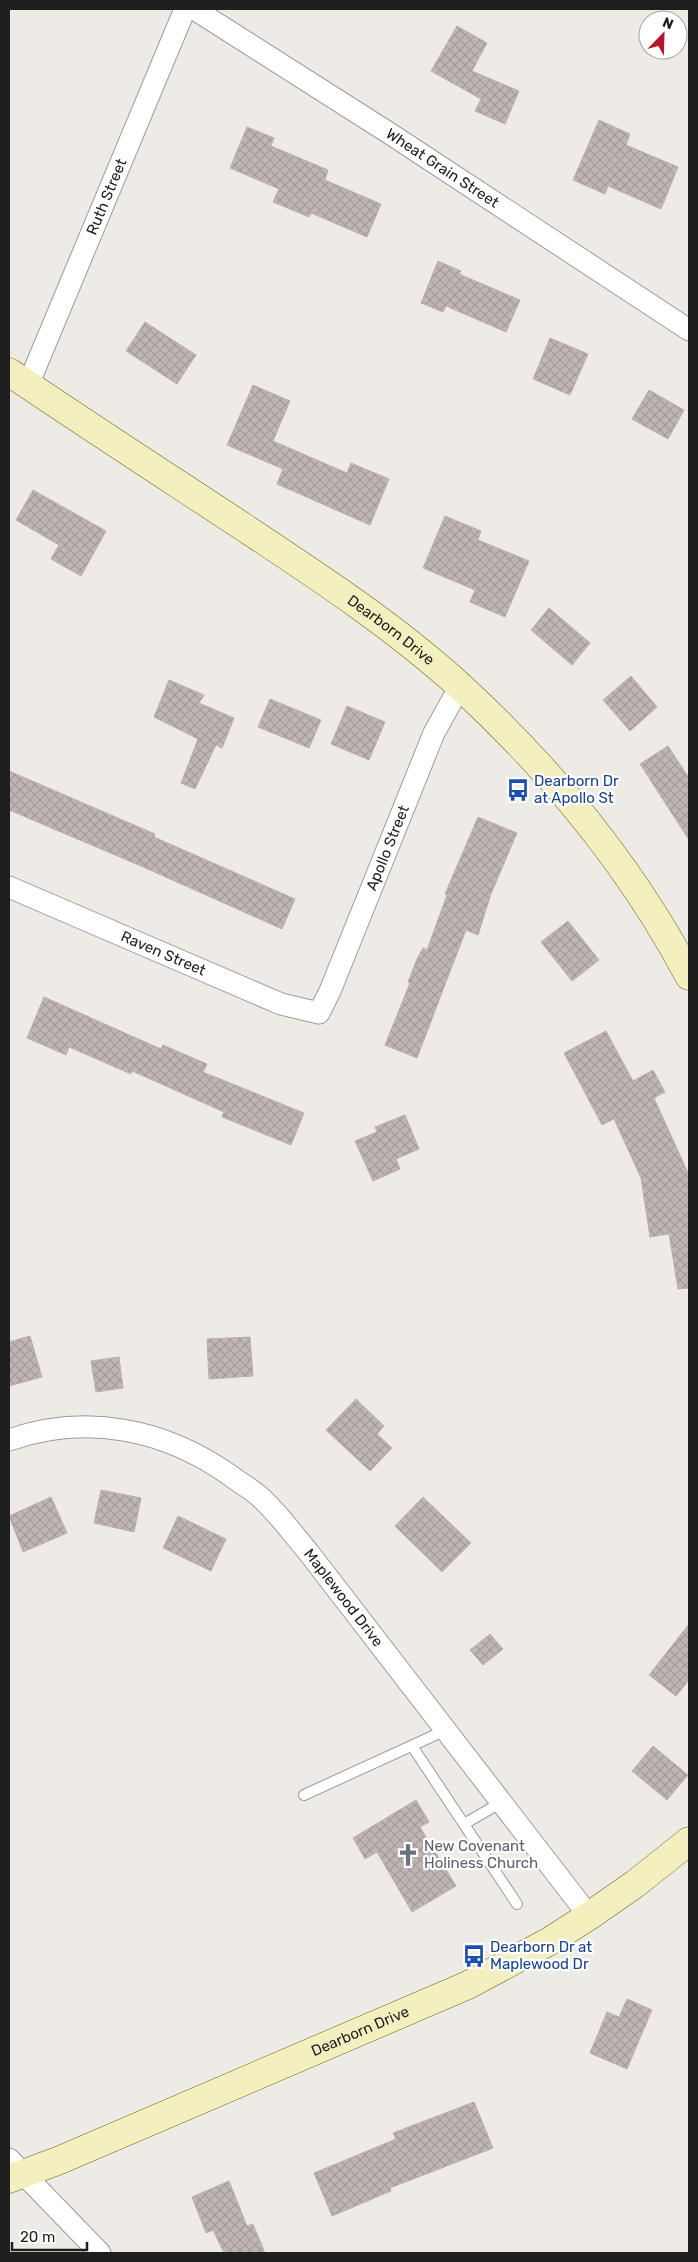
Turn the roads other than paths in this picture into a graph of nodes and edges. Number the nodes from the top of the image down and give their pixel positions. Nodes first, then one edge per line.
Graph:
1 (185, 9) edge
2 (194, 9) edge
3 (689, 330) edge
4 (18, 379) edge
5 (460, 686) junction
6 (9, 887) edge
7 (689, 976) edge
8 (319, 1013) joint
9 (9, 1440) edge
10 (446, 1730) junction
11 (412, 1746) junction
12 (304, 1795) dead end
13 (502, 1802) junction
14 (464, 1824) junction
15 (689, 1841) edge
16 (517, 1904) dead end
17 (589, 1916) junction
18 (13, 2171) edge
19 (100, 2253) edge

1 - 4 street, Ruth Street
2 - 3 street, Wheat Grain Street
4 - 5 street, Dearborn Drive
5 - 7 street, Dearborn Drive
5 - 8 street, Apollo Street
6 - 8 street, Raven Street
9 - 10 street, Maplewood Drive
10 - 11 lane
10 - 13 street, Maplewood Drive
11 - 12 lane
11 - 14 lane
13 - 14 lane
13 - 17 street, Maplewood Drive
14 - 16 lane
15 - 17 street, Dearborn Drive
17 - 18 street, Dearborn Drive
18 - 19 street

